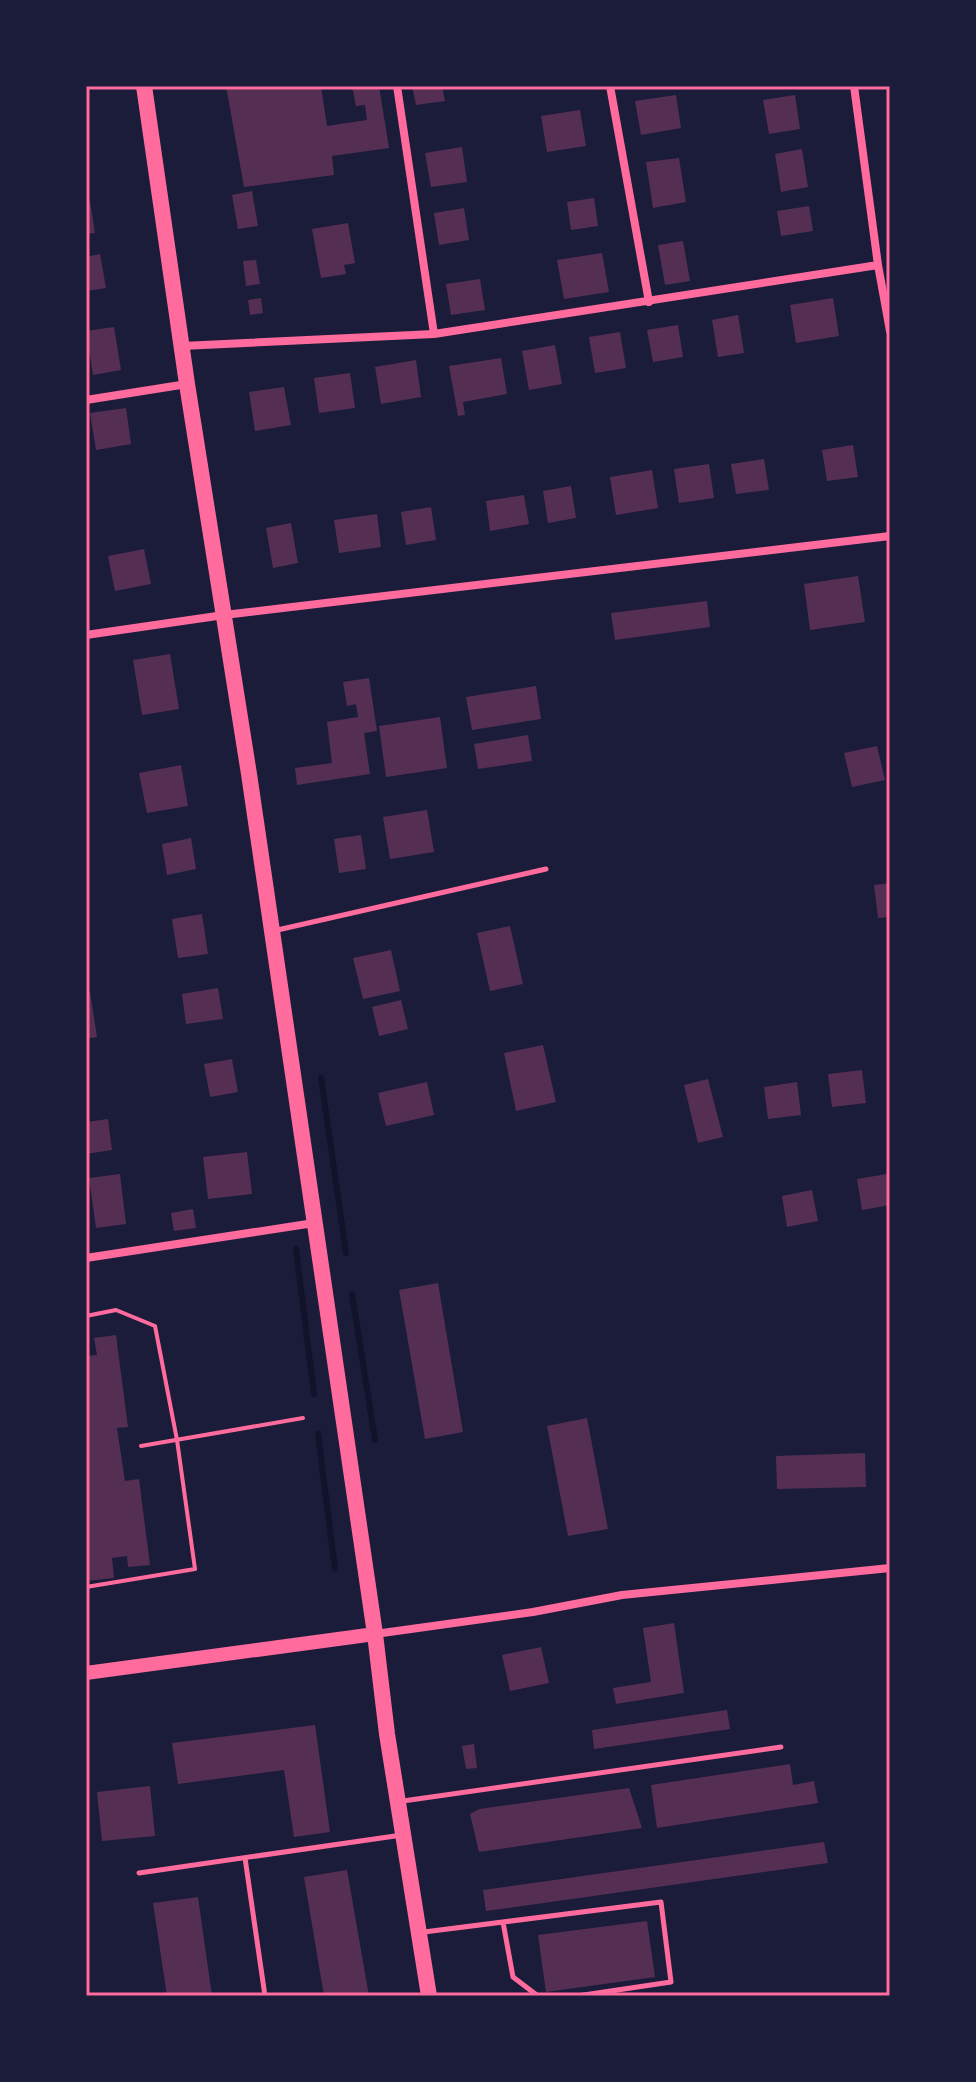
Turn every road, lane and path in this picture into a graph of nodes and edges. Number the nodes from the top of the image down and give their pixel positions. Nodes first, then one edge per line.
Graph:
1 (144, 86) edge
2 (397, 86) edge
3 (610, 86) edge
4 (854, 86) edge
5 (878, 265) junction
6 (649, 302) junction
7 (890, 331) edge
8 (434, 334) junction
9 (182, 347) junction
10 (187, 384) junction
11 (86, 400) edge
12 (890, 536) edge
13 (224, 615) junction
14 (86, 635) edge
15 (546, 869) dead end
16 (272, 931) junction
17 (315, 1223) junction
18 (86, 1258) edge
19 (86, 1316) edge
20 (303, 1418) dead end
21 (177, 1440) junction
22 (141, 1446) dead end
23 (890, 1568) edge
24 (86, 1587) edge
25 (375, 1634) junction
26 (86, 1673) edge
27 (781, 1747) dead end
28 (398, 1801) junction
29 (403, 1835) junction
30 (245, 1858) junction
31 (139, 1873) dead end
32 (503, 1922) junction
33 (419, 1933) junction
34 (265, 1996) edge
35 (429, 1996) edge
36 (538, 1996) edge
37 (577, 1996) edge

1 - 9 main road
2 - 8 street
3 - 6 street
4 - 5 street
5 - 6 street
5 - 7 street
6 - 8 street
8 - 9 street
9 - 10 main road
10 - 11 street
10 - 13 main road
12 - 13 street
13 - 14 street
13 - 16 main road
15 - 16 lane
16 - 17 main road
17 - 18 street
17 - 25 main road
19 - 21 path
20 - 21 path
21 - 22 path
21 - 24 path
23 - 25 street
25 - 26 street
25 - 28 main road
27 - 28 lane
28 - 29 main road
29 - 30 lane
29 - 33 main road
30 - 31 lane
30 - 34 lane
32 - 33 lane
32 - 36 lane
32 - 37 lane
33 - 35 main road

